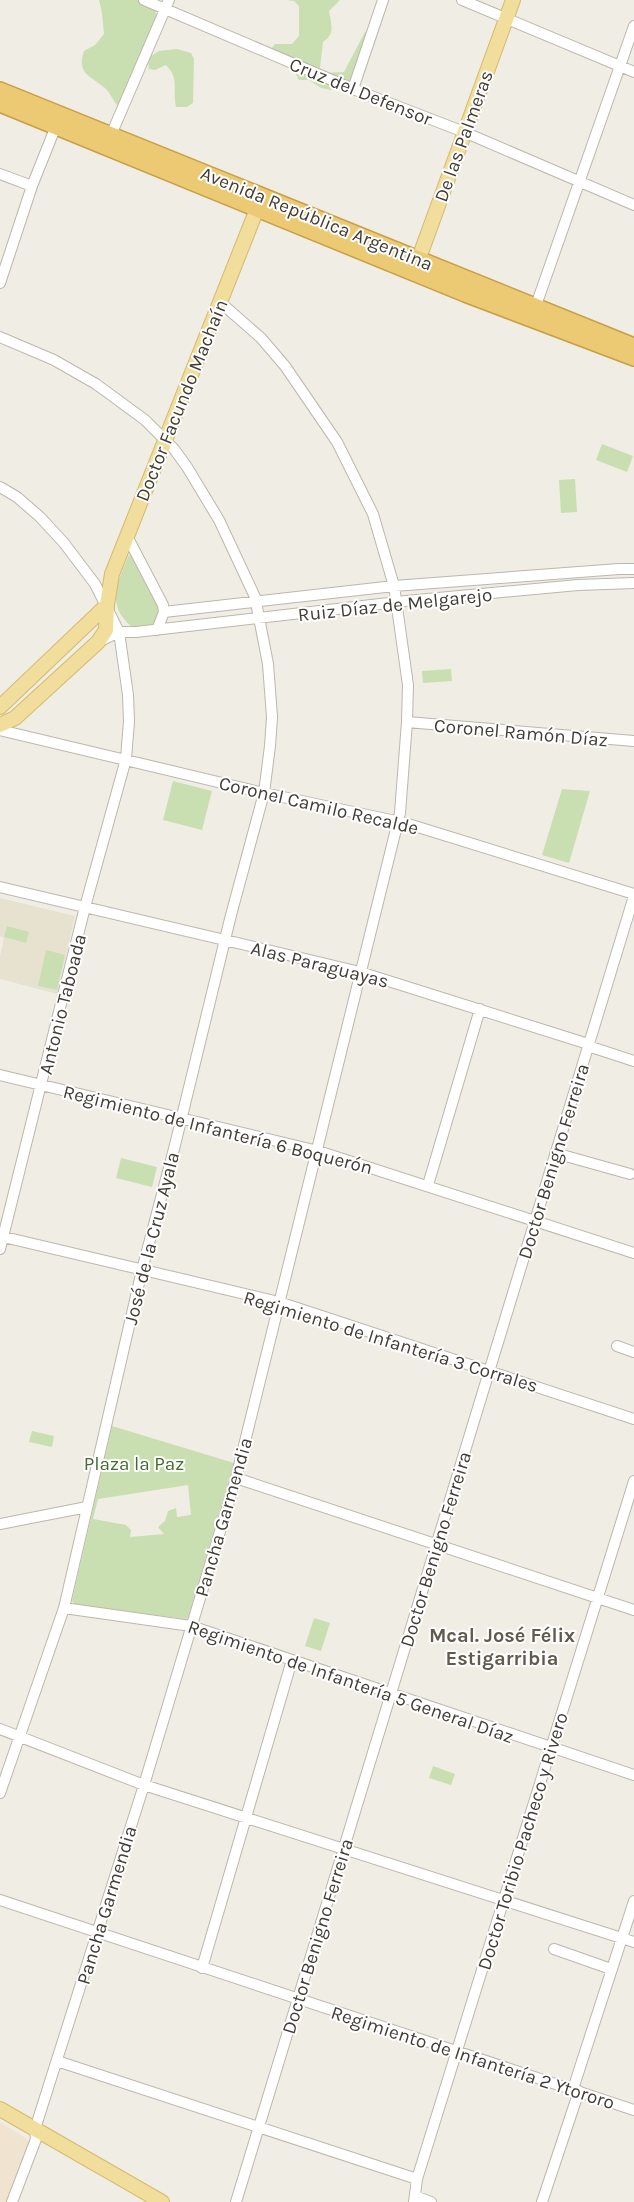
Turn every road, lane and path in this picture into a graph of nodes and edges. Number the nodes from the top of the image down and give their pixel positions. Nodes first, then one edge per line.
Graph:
1 (144, 0) edge
2 (383, 0) edge
3 (462, 0) edge
4 (514, 0) edge
5 (167, 4) edge
6 (507, 19) junction
7 (634, 26) edge
8 (620, 66) junction
9 (634, 72) edge
10 (353, 89) junction
11 (0, 90) edge
12 (0, 104) edge
13 (58, 121) junction
14 (464, 132) junction
15 (111, 135) junction
16 (0, 174) edge
17 (579, 182) junction
18 (32, 186) junction
19 (259, 203) junction
20 (634, 205) edge
21 (416, 266) junction
22 (0, 283) edge
23 (220, 302) junction
24 (534, 313) junction
25 (0, 337) edge
26 (634, 346) edge
27 (634, 358) edge
28 (166, 440) junction
29 (0, 487) edge
30 (127, 536) junction
31 (634, 569) edge
32 (576, 573) junction
33 (634, 583) edge
34 (578, 585) junction
35 (394, 586) junction
36 (256, 602) junction
37 (397, 603) junction
38 (107, 605) junction
39 (164, 612) junction
40 (260, 618) junction
41 (157, 630) junction
42 (119, 632) junction
43 (98, 642) junction
44 (0, 707) edge
45 (407, 722) junction
46 (0, 725) edge
47 (0, 730) edge
48 (634, 742) edge
49 (126, 759) junction
50 (264, 793) junction
51 (398, 821) junction
52 (0, 887) edge
53 (634, 895) edge
54 (85, 907) junction
55 (224, 941) junction
56 (360, 972) junction
57 (480, 1009) junction
58 (588, 1046) junction
59 (634, 1061) edge
60 (0, 1075) edge
61 (42, 1085) junction
62 (182, 1118) junction
63 (318, 1151) junction
64 (555, 1153) junction
65 (630, 1174) dead end
66 (428, 1185) junction
67 (535, 1220) junction
68 (2, 1236) edge
69 (0, 1249) edge
70 (634, 1253) edge
71 (142, 1270) junction
72 (279, 1302) junction
73 (617, 1346) dead end
74 (634, 1352) edge
75 (489, 1371) junction
76 (634, 1418) edge
77 (236, 1478) junction
78 (634, 1480) edge
79 (87, 1507) junction
80 (0, 1524) edge
81 (436, 1545) junction
82 (598, 1598) junction
83 (64, 1608) junction
84 (634, 1610) edge
85 (191, 1626) junction
86 (292, 1660) junction
87 (391, 1693) junction
88 (0, 1729) edge
89 (19, 1735) junction
90 (551, 1748) junction
91 (634, 1775) edge
92 (144, 1785) junction
93 (0, 1793) edge
94 (246, 1817) junction
95 (344, 1848) junction
96 (504, 1899) junction
97 (0, 1900) edge
98 (634, 1901) edge
99 (98, 1933) junction
100 (622, 1938) junction
101 (634, 1942) edge
102 (554, 1949) dead end
103 (202, 1968) junction
104 (612, 1969) junction
105 (298, 2000) junction
106 (456, 2052) junction
107 (57, 2061) junction
108 (576, 2090) junction
109 (0, 2109) edge
110 (634, 2110) edge
111 (0, 2119) edge
112 (259, 2127) junction
113 (36, 2134) junction
114 (417, 2180) junction
115 (414, 2199) edge
116 (12, 2202) edge
117 (145, 2202) edge
118 (162, 2202) edge
119 (236, 2202) edge
120 (431, 2202) edge
121 (542, 2202) edge

1 - 5 street, Cruz del Defensor
2 - 10 street
3 - 6 street
4 - 6 main road, De las Palmeras
5 - 10 street, Cruz del Defensor
5 - 15 street
6 - 8 street
6 - 14 main road, De las Palmeras
7 - 8 street
8 - 9 street
8 - 17 street
10 - 14 street, Cruz del Defensor
11 - 13 highway, Avenida República Argentina
12 - 13 highway, Avenida República Argentina
13 - 15 highway, Avenida República Argentina
13 - 18 street
13 - 19 highway, Avenida República Argentina
14 - 17 street, Cruz del Defensor
14 - 21 main road, De las Palmeras
15 - 19 highway, Avenida República Argentina
16 - 18 street
17 - 20 street, Cruz del Defensor
17 - 24 street
18 - 22 street
19 - 21 highway, Avenida República Argentina
19 - 21 highway, Avenida República Argentina
19 - 23 main road, Doctor Facundo Machaín
21 - 24 highway, Avenida República Argentina
23 - 28 main road, Doctor Facundo Machaín
23 - 35 street, Pancha Garmendia
24 - 26 highway, Avenida República Argentina
24 - 27 highway, Avenida República Argentina
25 - 28 street, José de la Cruz Ayala
28 - 30 main road, Doctor Facundo Machaín
28 - 36 street, José de la Cruz Ayala
29 - 38 street, Antonio Taboada
30 - 38 main road, Doctor Facundo Machaín
30 - 39 street
31 - 32 street, Ruiz Díaz de Melgarejo
32 - 34 street
32 - 35 street, Ruiz Díaz de Melgarejo
33 - 34 street, Ruiz Díaz de Melgarejo
34 - 37 street, Ruiz Díaz de Melgarejo
35 - 36 street, Ruiz Díaz de Melgarejo
35 - 37 street, Pancha Garmendia
36 - 39 street, Ruiz Díaz de Melgarejo
36 - 40 street, José de la Cruz Ayala
37 - 40 street, Ruiz Díaz de Melgarejo
37 - 45 street, Pancha Garmendia
38 - 42 street, Antonio Taboada
38 - 43 main road, Doctor Facundo Machaín
38 - 44 main road
39 - 41 street
40 - 41 street, Ruiz Díaz de Melgarejo
40 - 50 street, José de la Cruz Ayala
41 - 42 street, Ruiz Díaz de Melgarejo
42 - 43 street, Ruiz Díaz de Melgarejo
42 - 49 street, Antonio Taboada
43 - 46 main road, Doctor Facundo Machaín
45 - 48 street, Coronel Ramón Díaz
45 - 51 street, Pancha Garmendia
47 - 49 street, Coronel Camilo Recalde
49 - 50 street, Coronel Camilo Recalde
49 - 54 street, Antonio Taboada
50 - 51 street, Coronel Camilo Recalde
50 - 55 street, José de la Cruz Ayala
51 - 53 street, Coronel Camilo Recalde
51 - 56 street, Pancha Garmendia
52 - 54 street, Alas Paraguayas
53 - 58 street, Doctor Benigno Ferreira
54 - 55 street, Alas Paraguayas
54 - 61 street, Antonio Taboada
55 - 56 street, Alas Paraguayas
55 - 62 street, José de la Cruz Ayala
56 - 57 street, Alas Paraguayas
56 - 63 street, Pancha Garmendia
57 - 58 street, Alas Paraguayas
57 - 66 street
58 - 59 street, Alas Paraguayas
58 - 64 street, Doctor Benigno Ferreira
60 - 61 street, Regimiento de Infantería 6 Boquerón
61 - 62 street, Regimiento de Infantería 6 Boquerón
61 - 68 street, Antonio Taboada
62 - 63 street, Regimiento de Infantería 6 Boquerón
62 - 71 street, José de la Cruz Ayala
63 - 66 street, Regimiento de Infantería 6 Boquerón
63 - 72 street, Pancha Garmendia
64 - 65 street
64 - 67 street, Doctor Benigno Ferreira
66 - 67 street, Regimiento de Infantería 6 Boquerón
67 - 70 street, Regimiento de Infantería 6 Boquerón
67 - 75 street, Doctor Benigno Ferreira
68 - 69 street, Antonio Taboada
68 - 71 street, Regimiento de Infantería 3 Corrales
71 - 72 street, Regimiento de Infantería 3 Corrales
71 - 79 street, José de la Cruz Ayala
72 - 75 street, Regimiento de Infantería 3 Corrales
72 - 77 street, Pancha Garmendia
73 - 74 street
75 - 76 street, Regimiento de Infantería 3 Corrales
75 - 81 street, Doctor Benigno Ferreira
77 - 81 street
77 - 85 street, Pancha Garmendia
78 - 82 street, Doctor Toribio Pacheco y Rivero
79 - 80 street
79 - 83 street, José de la Cruz Ayala
81 - 82 street
81 - 87 street, Doctor Benigno Ferreira
82 - 84 street
82 - 90 street, Doctor Toribio Pacheco y Rivero
83 - 85 street, Regimiento de Infantería 5 General Díaz
83 - 89 street, José de la Cruz Ayala
85 - 86 street, Regimiento de Infantería 5 General Díaz
85 - 92 street, Pancha Garmendia
86 - 87 street, Regimiento de Infantería 5 General Díaz
86 - 94 street
87 - 90 street, Regimiento de Infantería 5 General Díaz
87 - 95 street, Doctor Benigno Ferreira
88 - 89 street
89 - 92 street
89 - 93 street, José de la Cruz Ayala
90 - 91 street, Regimiento de Infantería 5 General Díaz
90 - 96 street, Doctor Toribio Pacheco y Rivero
92 - 94 street
92 - 99 street, Pancha Garmendia
94 - 95 street
94 - 103 street
95 - 96 street
95 - 105 street, Doctor Benigno Ferreira
96 - 100 street
96 - 106 street, Doctor Toribio Pacheco y Rivero
97 - 99 street, Regimiento de Infantería 2 Ytororo
98 - 100 street
99 - 103 street, Regimiento de Infantería 2 Ytororo
99 - 107 street, Pancha Garmendia
100 - 101 street
100 - 104 street
102 - 104 street
103 - 105 street, Regimiento de Infantería 2 Ytororo
104 - 108 street
105 - 106 street, Regimiento de Infantería 2 Ytororo
105 - 112 street, Doctor Benigno Ferreira
106 - 108 street, Regimiento de Infantería 2 Ytororo
106 - 114 street, Doctor Toribio Pacheco y Rivero
107 - 112 street
107 - 113 street, Pancha Garmendia
108 - 110 street, Regimiento de Infantería 2 Ytororo
108 - 121 street
109 - 113 main road
111 - 113 main road
112 - 114 street
112 - 119 street, Doctor Benigno Ferreira
113 - 116 street, Pancha Garmendia
113 - 117 main road
113 - 118 main road
114 - 115 street, Doctor Toribio Pacheco y Rivero
115 - 120 street

